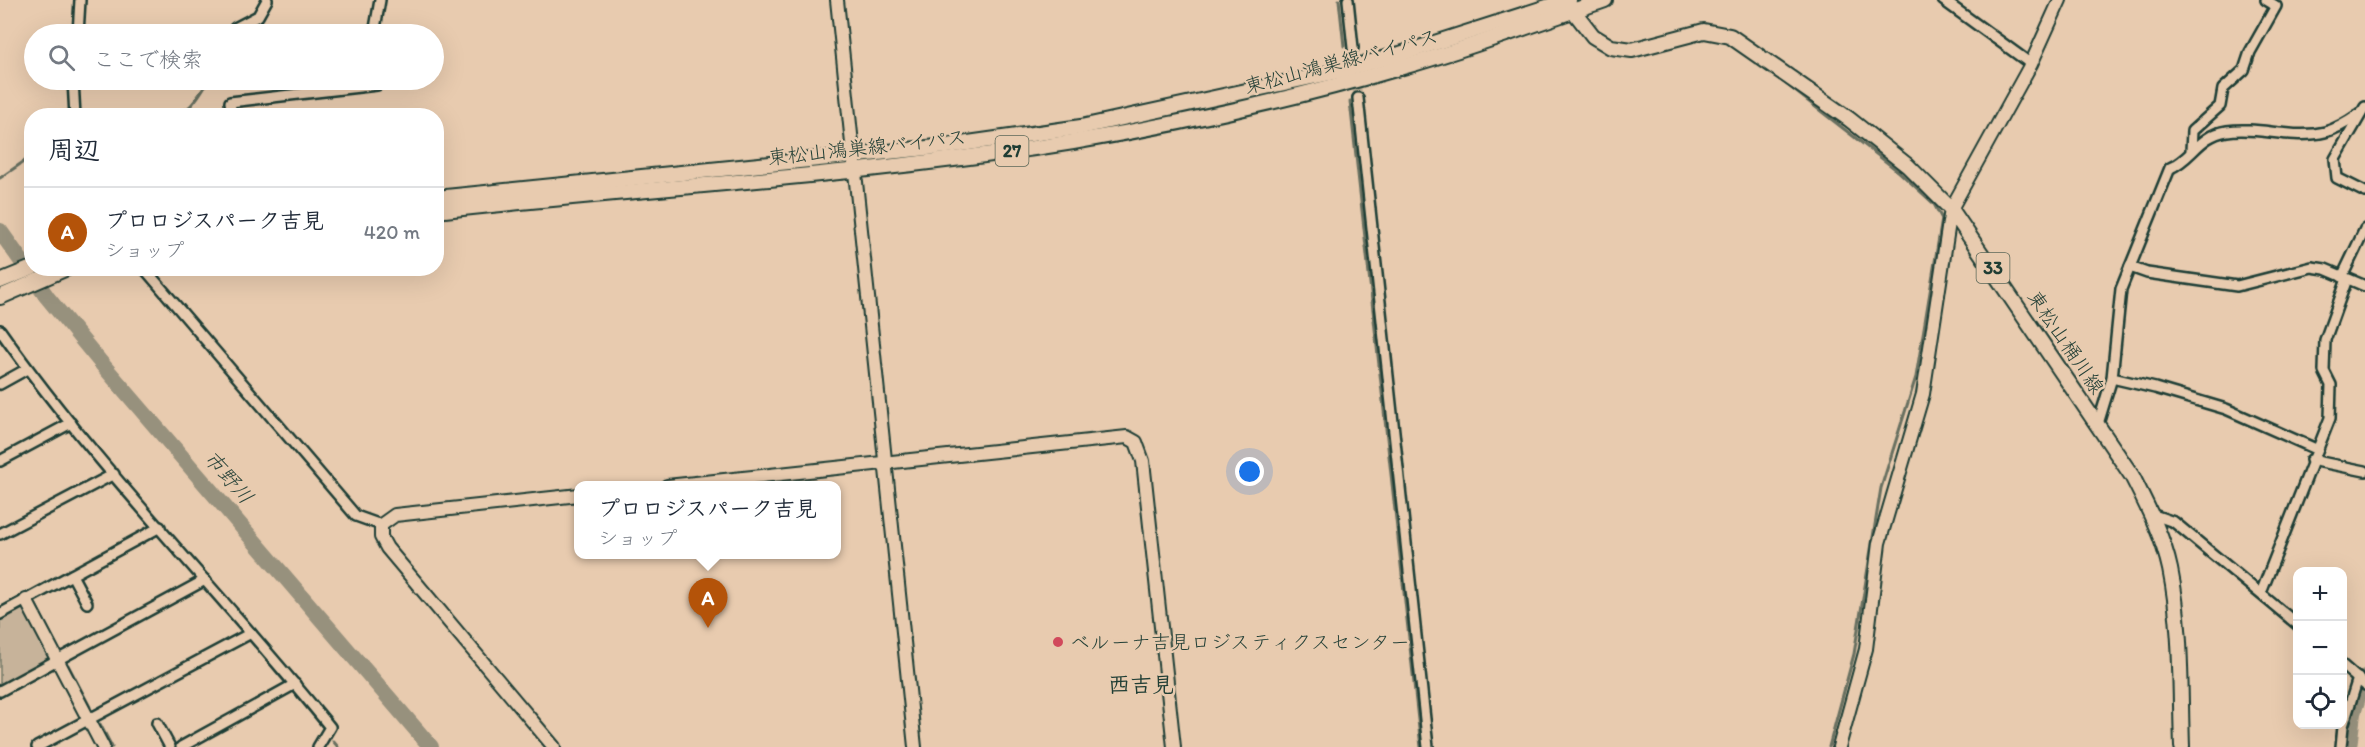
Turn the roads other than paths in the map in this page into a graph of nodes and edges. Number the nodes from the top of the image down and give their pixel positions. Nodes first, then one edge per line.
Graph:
1 (80, 0) edge
2 (267, 0) edge
3 (380, 0) edge
4 (837, 0) edge
5 (1348, 0) edge
6 (1605, 0) edge
7 (1943, 0) edge
8 (2060, 0) edge
9 (2266, 0) edge
10 (1568, 3) edge
11 (79, 24) edge
12 (242, 24) edge
13 (376, 24) edge
14 (1353, 48) tunnel mouth
15 (2031, 64) junction
16 (74, 90) edge
17 (334, 90) edge
18 (1358, 98) tunnel mouth
19 (2365, 106) edge
20 (75, 108) edge
21 (231, 108) edge
22 (2358, 115) junction
23 (2191, 151) junction
24 (853, 154) junction
25 (855, 169) junction
26 (2365, 192) edge
27 (444, 197) edge
28 (1952, 209) junction
29 (444, 210) edge
30 (2365, 229) edge
31 (2130, 267) junction
32 (24, 271) edge
33 (49, 276) edge
34 (151, 276) edge
35 (2345, 278) junction
36 (0, 281) edge
37 (2365, 286) edge
38 (0, 297) edge
39 (0, 330) edge
40 (27, 369) junction
41 (2112, 378) junction
42 (0, 384) edge
43 (71, 423) junction
44 (2098, 424) junction
45 (2316, 449) junction
46 (2311, 460) junction
47 (0, 461) edge
48 (886, 462) junction
49 (2365, 471) edge
50 (114, 474) junction
51 (713, 481) edge
52 (574, 496) edge
53 (2151, 514) junction
54 (381, 525) junction
55 (160, 527) junction
56 (0, 534) edge
57 (72, 575) junction
58 (205, 580) junction
59 (2261, 593) junction
60 (26, 600) junction
61 (87, 603) dead end
62 (0, 614) edge
63 (2293, 621) edge
64 (251, 633) junction
65 (57, 661) junction
66 (2347, 669) edge
67 (2362, 682) edge
68 (296, 684) junction
69 (0, 691) edge
70 (88, 720) junction
71 (158, 723) dead end
72 (184, 746) edge
73 (37, 747) edge
74 (104, 747) edge
75 (170, 747) edge
76 (318, 747) edge
77 (554, 747) edge
78 (915, 747) edge
79 (1174, 747) edge
80 (1428, 747) edge
81 (1839, 747) edge
82 (2182, 747) edge
83 (2341, 747) edge

1 - 11 street
2 - 12 street
3 - 13 street
4 - 24 street
5 - 14 street
6 - 10 main road, 27
7 - 15 street
8 - 15 street
9 - 23 street
10 - 24 main road, 東松山鴻巣線バイパス / 27
10 - 25 main road, 東松山鴻巣線バイパス / 27
10 - 28 main road, 東松山桶川線 / 33
15 - 28 street
16 - 20 street
17 - 21 street
18 - 80 street
19 - 22 street
22 - 23 street
22 - 26 street
23 - 31 street
24 - 25 street
24 - 27 main road, 東松山鴻巣線バイパス / 27
25 - 29 main road, 東松山鴻巣線バイパス / 27
25 - 48 street
28 - 44 main road, 東松山桶川線 / 33
28 - 81 street
30 - 35 street
31 - 35 street
31 - 41 street
32 - 36 main road
33 - 38 main road
34 - 54 street
35 - 37 street
35 - 45 street
39 - 40 street
40 - 42 street
40 - 43 street
41 - 44 street
41 - 45 street
43 - 47 street
43 - 50 street
44 - 53 main road, 東松山桶川線 / 33
45 - 46 street
46 - 49 street
46 - 59 street
48 - 51 street
48 - 78 street
48 - 79 street
50 - 55 street
50 - 56 street
52 - 54 street
53 - 59 street
53 - 82 main road, 東松山桶川線 / 33
54 - 77 street
55 - 57 street
55 - 58 street
57 - 60 street
57 - 61 street
58 - 64 street
58 - 65 street
59 - 63 street
60 - 62 street
60 - 65 street
64 - 68 street
64 - 70 street
65 - 69 street
65 - 70 street
66 - 67 street
67 - 83 street
68 - 72 street
68 - 76 street
70 - 73 street
70 - 74 street
71 - 75 street

